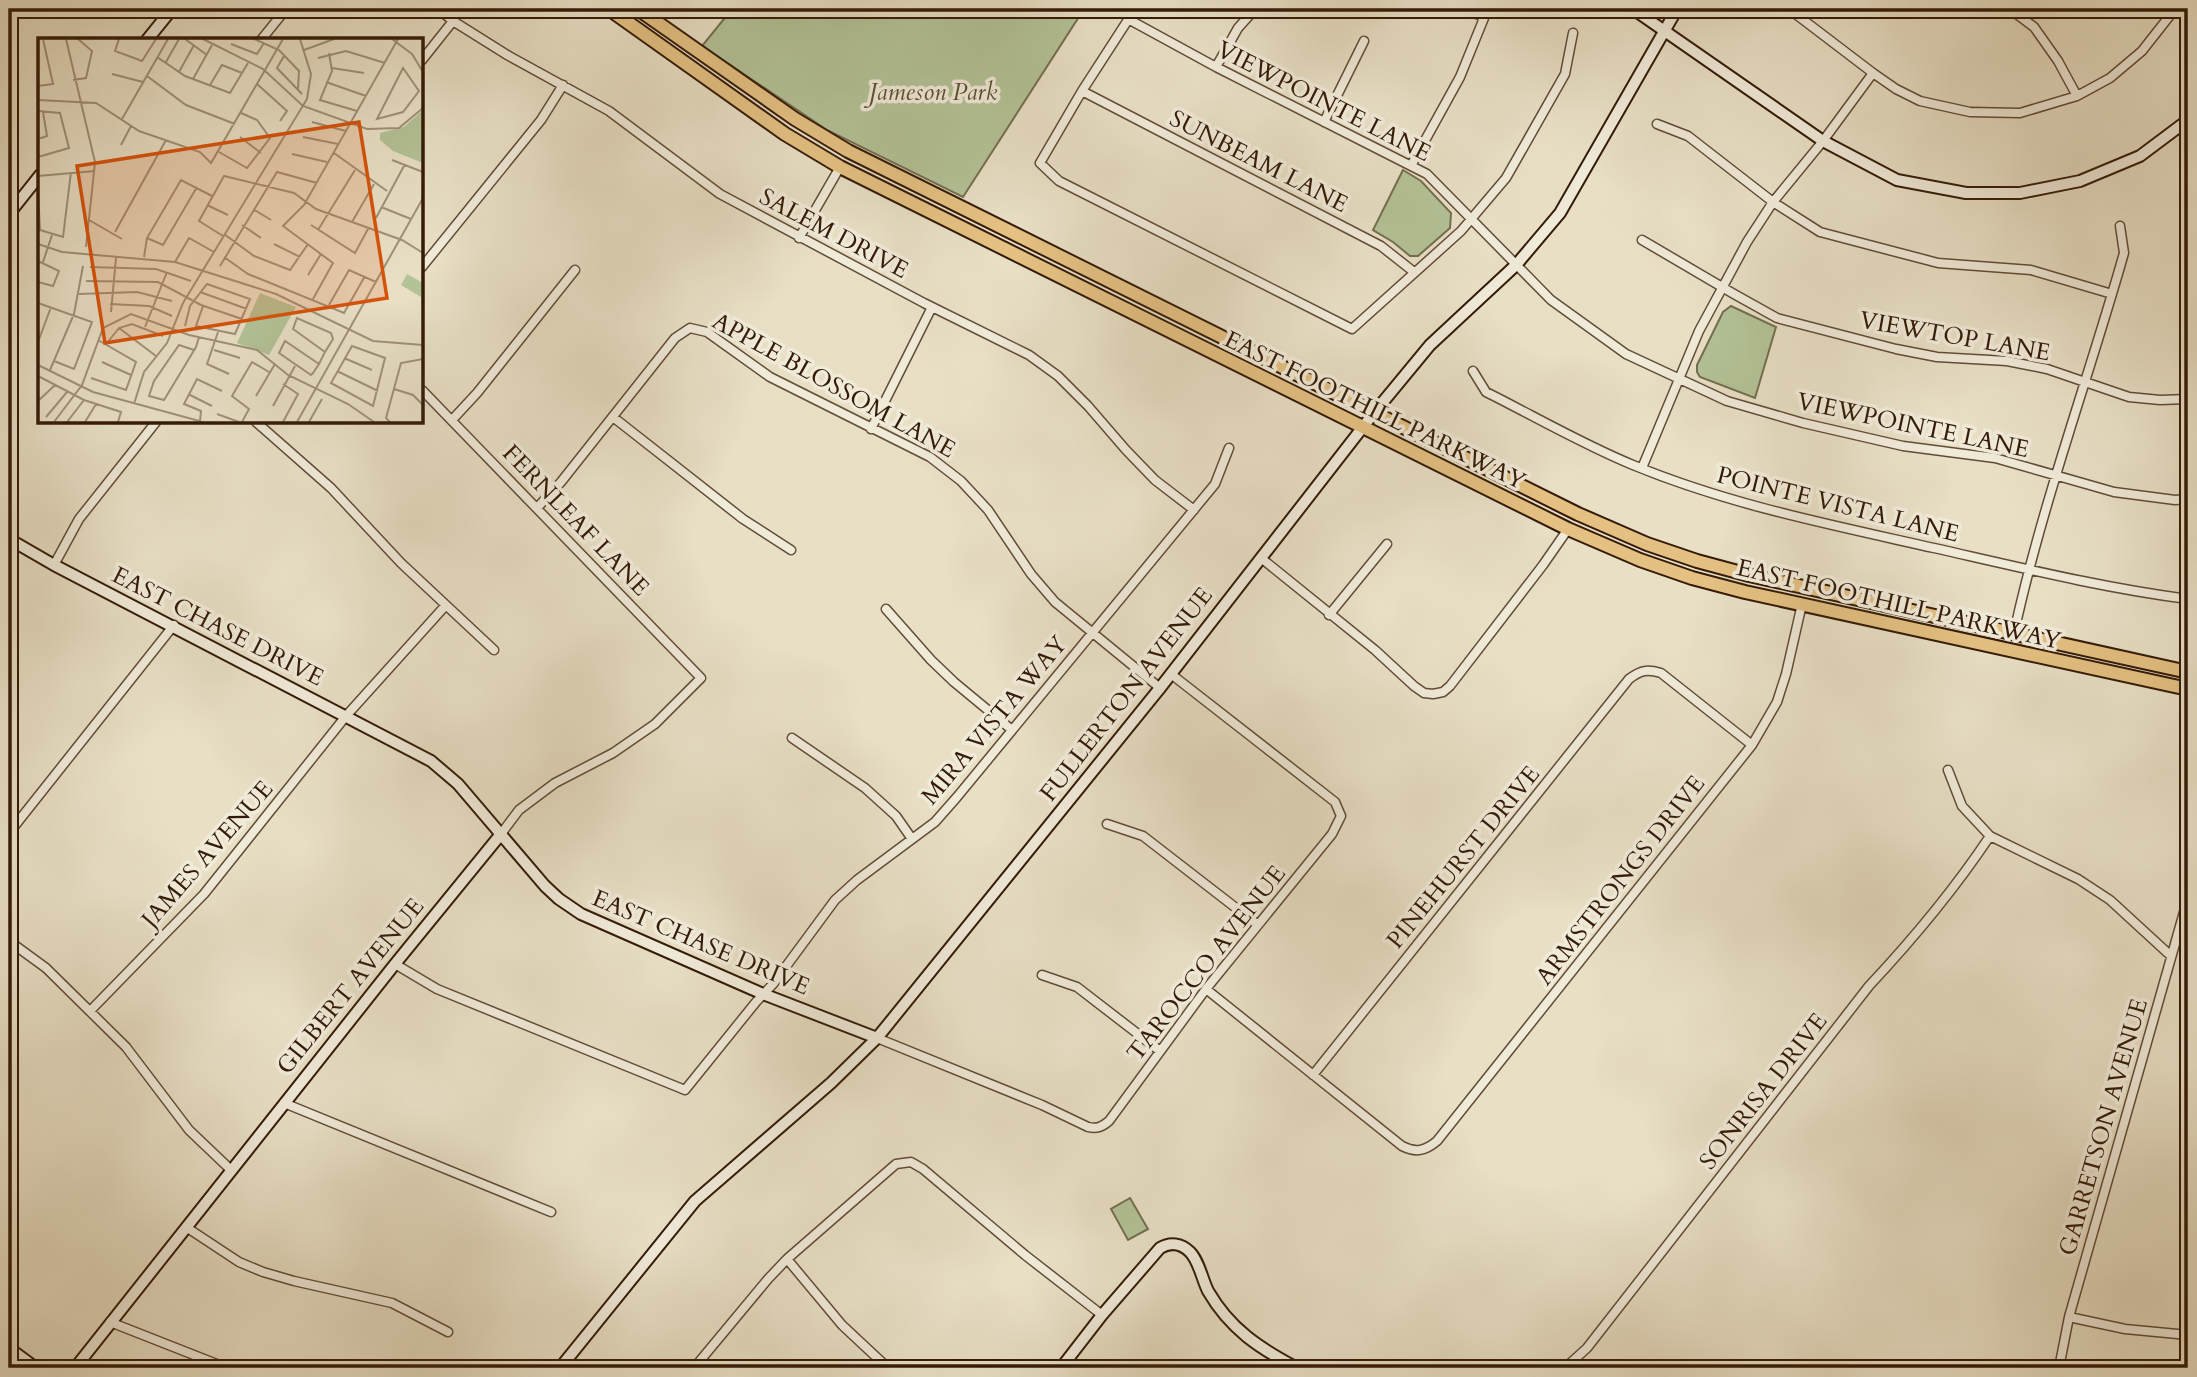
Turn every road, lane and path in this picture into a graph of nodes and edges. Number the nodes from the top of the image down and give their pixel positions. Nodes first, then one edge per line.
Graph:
1 (172, 9) edge
2 (286, 9) edge
3 (438, 9) edge
4 (609, 9) edge
5 (638, 9) edge
6 (1135, 9) edge
7 (1255, 9) edge
8 (1468, 9) edge
9 (1633, 9) edge
10 (1677, 9) edge
11 (1788, 9) edge
12 (2010, 9) edge
13 (2175, 9) edge
14 (1128, 19) junction
15 (453, 21) junction
16 (1663, 30) junction
17 (1573, 33) dead end
18 (149, 38) edge
19 (263, 38) edge
20 (1364, 41) dead end
21 (424, 57) edge
22 (1216, 67) junction
23 (1873, 73) junction
24 (563, 85) junction
25 (1082, 91) junction
26 (2077, 96) junction
27 (2188, 120) edge
28 (1324, 122) junction
29 (1657, 124) dead end
30 (1823, 141) junction
31 (1412, 164) junction
32 (840, 167) junction
33 (38, 177) edge
34 (1773, 202) junction
35 (9, 214) edge
36 (1472, 220) junction
37 (2120, 226) dead end
38 (799, 237) junction
39 (1642, 240) dead end
40 (424, 265) edge
41 (1516, 265) junction
42 (575, 270) dead end
43 (1414, 272) junction
44 (1722, 287) junction
45 (2112, 294) junction
46 (932, 307) junction
47 (2188, 357) edge
48 (1473, 371) dead end
49 (2188, 376) edge
50 (1678, 379) junction
51 (2084, 383) junction
52 (424, 392) edge
53 (2188, 399) edge
54 (1373, 414) junction
55 (613, 417) junction
56 (452, 421) junction
57 (154, 424) edge
58 (258, 424) edge
59 (1363, 428) junction
60 (871, 429) junction
61 (1229, 448) dead end
62 (1642, 468) junction
63 (2055, 475) junction
64 (2188, 499) edge
65 (537, 508) junction
66 (1194, 510) junction
67 (1568, 529) junction
68 (9, 539) edge
69 (1387, 544) dead end
70 (791, 550) dead end
71 (1261, 558) junction
72 (54, 565) junction
73 (2028, 569) junction
74 (2188, 599) edge
75 (1802, 604) junction
76 (446, 605) junction
77 (886, 609) dead end
78 (1329, 615) junction
79 (174, 625) junction
80 (1092, 631) junction
81 (2014, 633) junction
82 (494, 650) dead end
83 (2188, 671) edge
84 (1171, 674) junction
85 (701, 677) joint
86 (1160, 688) junction
87 (2188, 689) edge
88 (346, 716) junction
89 (1012, 730) junction
90 (792, 738) dead end
91 (1752, 745) junction
92 (1948, 770) dead end
93 (1107, 824) dead end
94 (9, 833) edge
95 (501, 834) junction
96 (1990, 836) junction
97 (912, 839) junction
98 (2188, 898) edge
99 (1258, 926) junction
100 (9, 941) edge
101 (2171, 956) junction
102 (394, 964) junction
103 (1042, 975) dead end
104 (1206, 989) junction
105 (763, 994) junction
106 (90, 1011) junction
107 (877, 1038) junction
108 (1160, 1051) junction
109 (1313, 1075) junction
110 (284, 1103) junction
111 (1096, 1128) joint
112 (231, 1170) junction
113 (551, 1212) dead end
114 (186, 1227) junction
115 (787, 1259) junction
116 (1102, 1315) junction
117 (2069, 1317) junction
118 (110, 1322) junction
119 (448, 1332) dead end
120 (2188, 1335) edge
121 (9, 1348) edge
122 (36, 1368) edge
123 (75, 1368) edge
124 (227, 1368) edge
125 (561, 1368) edge
126 (694, 1368) edge
127 (888, 1368) edge
128 (1060, 1368) edge
129 (1297, 1368) edge
130 (1565, 1368) edge
131 (2059, 1368) edge

1 - 18 street
2 - 19 street
3 - 15 street, SALEM DRIVE
4 - 32 main road, EAST FOOTHILL PARKWAY
5 - 54 main road, EAST FOOTHILL PARKWAY
6 - 14 street
7 - 22 street
8 - 31 street
9 - 16 street
10 - 16 street, FULLERTON AVENUE
11 - 23 street
12 - 26 street
13 - 26 street
14 - 22 street, VIEWPOINTE LANE
14 - 25 street
15 - 21 street
15 - 24 street, SALEM DRIVE
16 - 30 street
16 - 41 street, FULLERTON AVENUE
17 - 36 street
20 - 28 street
22 - 28 street, VIEWPOINTE LANE
23 - 26 street
23 - 30 street
24 - 38 street, SALEM DRIVE
24 - 40 street
25 - 43 street, SUNBEAM LANE
25 - 43 street
27 - 30 street
28 - 31 street, VIEWPOINTE LANE
29 - 34 street
30 - 34 street
31 - 36 street, VIEWPOINTE LANE
32 - 38 street
32 - 59 main road, EAST FOOTHILL PARKWAY
33 - 35 street
34 - 44 street
34 - 45 street
36 - 41 street, VIEWPOINTE LANE
36 - 43 street
37 - 45 street
38 - 46 street, SALEM DRIVE
39 - 44 street, VIEWTOP LANE
41 - 50 street, VIEWPOINTE LANE
41 - 54 street, FULLERTON AVENUE
42 - 56 street
44 - 50 street
44 - 51 street, VIEWTOP LANE
45 - 51 street
46 - 60 street
46 - 66 street, SALEM DRIVE
47 - 49 street
48 - 62 street, POINTE VISTA LANE
50 - 62 street
50 - 63 street, VIEWPOINTE LANE
51 - 53 street, VIEWTOP LANE
51 - 63 street
52 - 56 street, FERNLEAF LANE
54 - 59 street, FULLERTON AVENUE
54 - 81 main road, EAST FOOTHILL PARKWAY
55 - 60 street, APPLE BLOSSOM LANE
55 - 65 street
55 - 70 street
56 - 65 street, FERNLEAF LANE
57 - 72 street
58 - 76 street
59 - 67 main road, EAST FOOTHILL PARKWAY
59 - 71 street, FULLERTON AVENUE
60 - 80 street, APPLE BLOSSOM LANE
61 - 66 street, MIRA VISTA WAY
62 - 73 street, POINTE VISTA LANE
63 - 64 street, VIEWPOINTE LANE
63 - 73 street
65 - 85 street, FERNLEAF LANE
66 - 80 street, MIRA VISTA WAY
67 - 75 main road, EAST FOOTHILL PARKWAY
67 - 78 street
68 - 72 street, EAST CHASE DRIVE
69 - 78 street
71 - 78 street
71 - 84 street, FULLERTON AVENUE
72 - 79 street, EAST CHASE DRIVE
73 - 74 street, POINTE VISTA LANE
73 - 81 street
75 - 87 main road, EAST FOOTHILL PARKWAY
75 - 91 street, ARMSTRONGS DRIVE
76 - 82 street
76 - 88 street, JAMES AVENUE
77 - 89 street
79 - 88 street, EAST CHASE DRIVE
79 - 94 street
80 - 86 street, APPLE BLOSSOM LANE
80 - 89 street, MIRA VISTA WAY
81 - 83 main road, EAST FOOTHILL PARKWAY
84 - 86 street, FULLERTON AVENUE
84 - 99 street, TAROCCO AVENUE
85 - 95 street, GILBERT AVENUE
86 - 107 street, FULLERTON AVENUE
88 - 95 street, EAST CHASE DRIVE
88 - 106 street, JAMES AVENUE
89 - 97 street, MIRA VISTA WAY
90 - 97 street
91 - 109 street, PINEHURST DRIVE
91 - 109 street, ARMSTRONGS DRIVE
92 - 96 street
93 - 99 street
95 - 102 street, GILBERT AVENUE
95 - 105 street, EAST CHASE DRIVE
96 - 101 street
96 - 130 street, SONRISA DRIVE
97 - 105 street, MIRA VISTA WAY
98 - 101 street, GARRETSON AVENUE
99 - 104 street, TAROCCO AVENUE
100 - 106 street
101 - 117 street, GARRETSON AVENUE
102 - 105 street, MIRA VISTA WAY
102 - 110 street, GILBERT AVENUE
103 - 108 street
104 - 108 street, TAROCCO AVENUE
104 - 109 street
105 - 107 street, EAST CHASE DRIVE
106 - 112 street
107 - 111 street, EAST CHASE DRIVE
107 - 125 street, FULLERTON AVENUE
108 - 111 street, TAROCCO AVENUE
110 - 112 street, GILBERT AVENUE
110 - 113 street
112 - 114 street, GILBERT AVENUE
114 - 118 street, GILBERT AVENUE
114 - 119 street
115 - 116 street
115 - 126 street
115 - 127 street
116 - 128 street
116 - 129 street
117 - 120 street
117 - 131 street, GARRETSON AVENUE
118 - 123 street, GILBERT AVENUE
118 - 124 street
121 - 122 street

